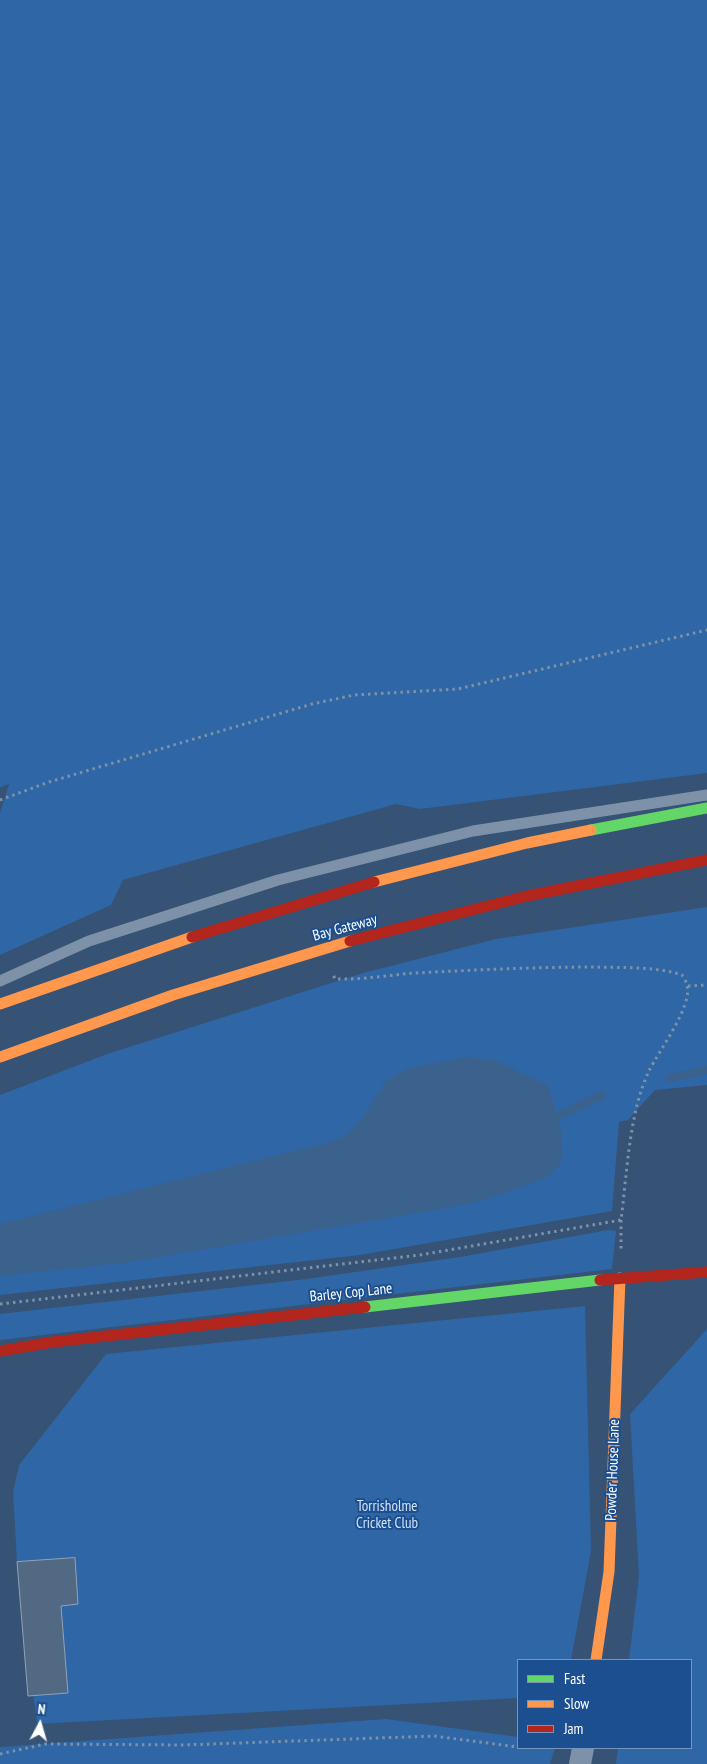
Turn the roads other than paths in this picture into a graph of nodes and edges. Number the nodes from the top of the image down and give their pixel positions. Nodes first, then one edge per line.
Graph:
1 (707, 795) edge
2 (707, 808) edge
3 (707, 860) edge
4 (0, 981) edge
5 (0, 1004) edge
6 (0, 1057) edge
7 (707, 1272) edge
8 (620, 1278) junction
9 (0, 1351) edge
10 (596, 1659) edge
11 (583, 1749) edge
12 (580, 1764) edge

1 - 4 lane
2 - 5 main road
3 - 6 main road, Bay Gateway
7 - 8 main road, Barley Cop Lane
8 - 9 main road, Barley Cop Lane
8 - 10 main road, Powder House Lane
11 - 12 street

